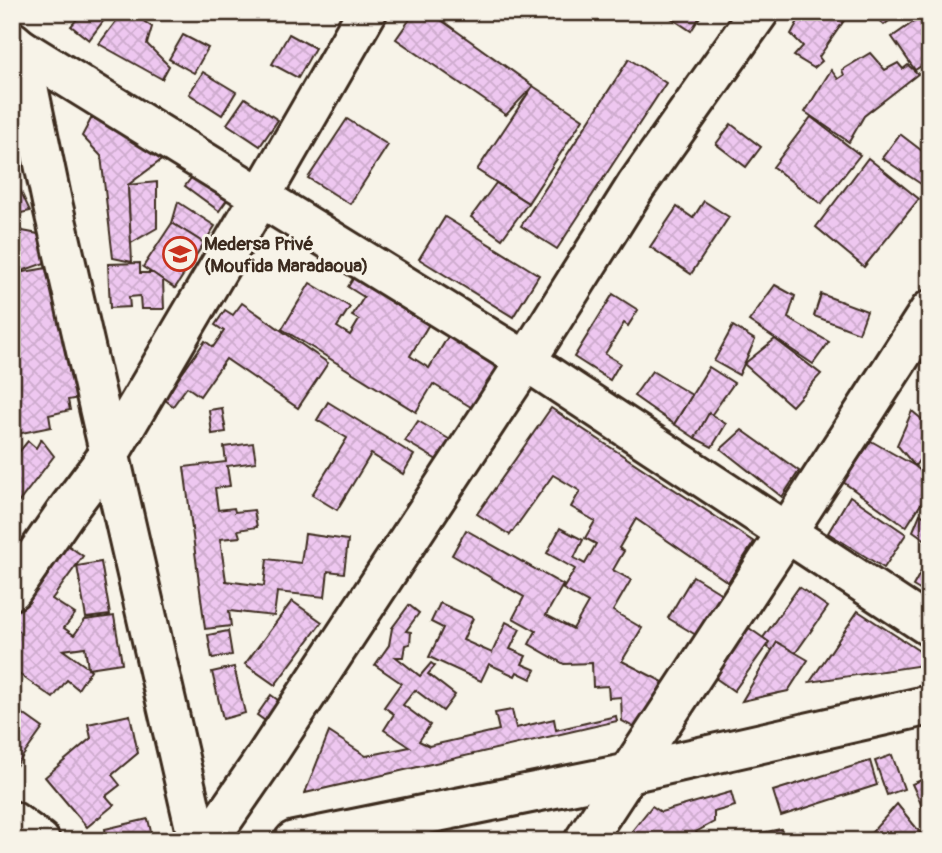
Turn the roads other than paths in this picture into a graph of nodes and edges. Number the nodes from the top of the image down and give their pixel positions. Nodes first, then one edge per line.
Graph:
1 (367, 12) edge
2 (759, 12) edge
3 (16, 45) edge
4 (261, 196) junction
5 (930, 310) edge
6 (526, 361) junction
7 (110, 453) junction
8 (787, 533) junction
9 (12, 590) edge
10 (930, 628) edge
11 (930, 705) edge
12 (629, 773) junction
13 (12, 821) edge
14 (40, 841) edge
15 (198, 841) edge
16 (208, 841) edge
17 (294, 841) edge
18 (584, 841) edge

1 - 4 street
2 - 6 street
3 - 4 street
3 - 7 street
4 - 6 street
4 - 7 street
5 - 8 street
6 - 8 street
6 - 16 street
7 - 9 street
7 - 15 street
8 - 10 street
8 - 12 street
11 - 12 street
12 - 17 street
12 - 18 street
13 - 14 street

